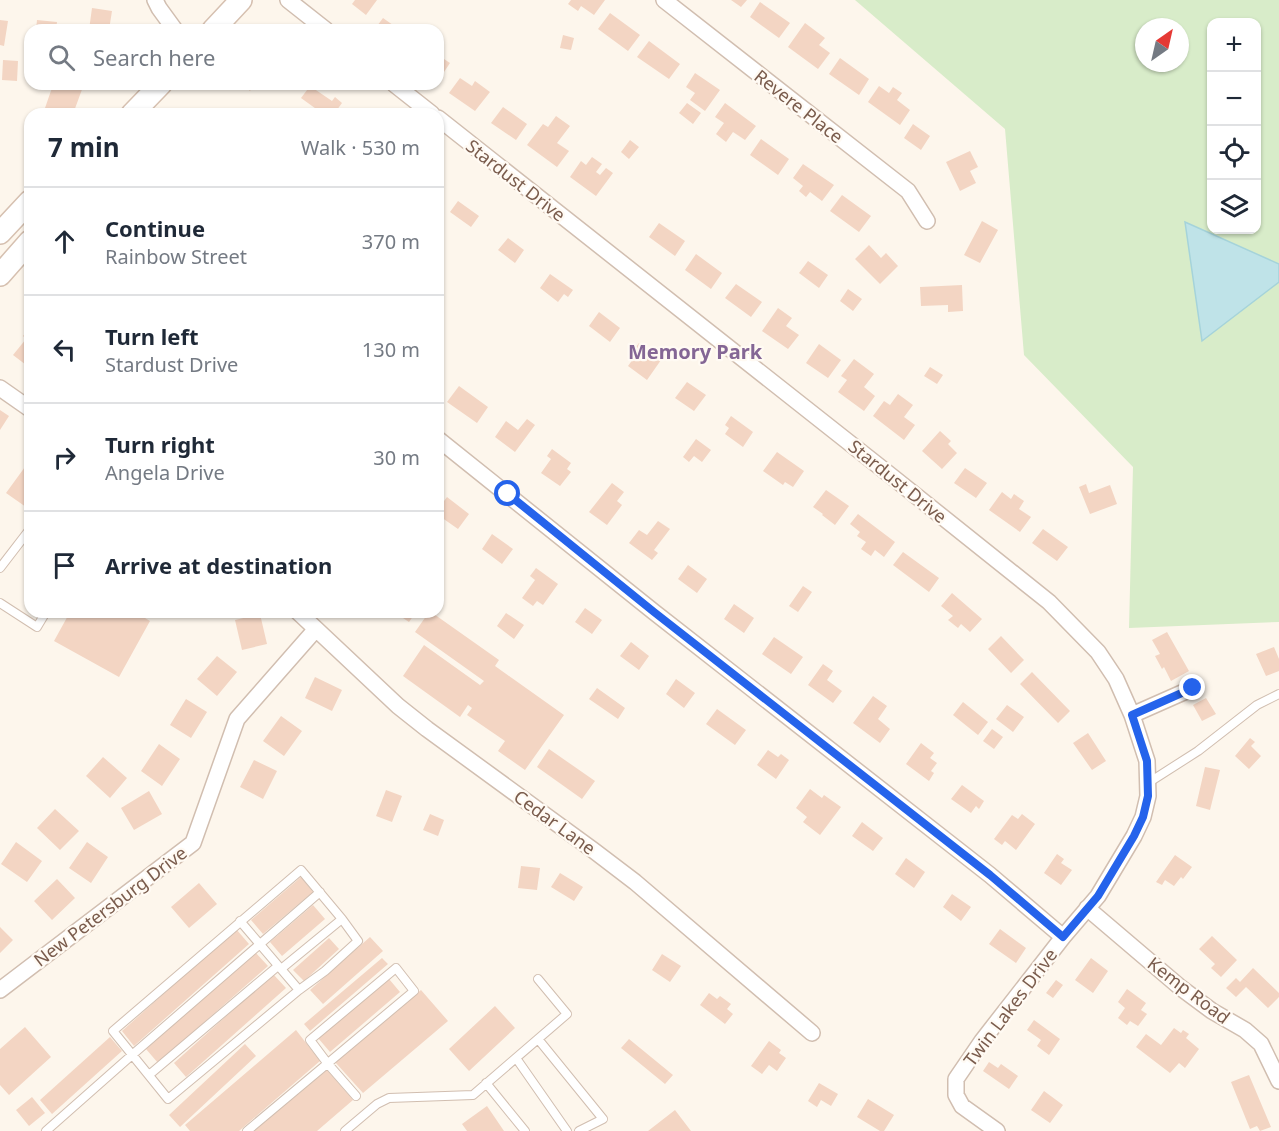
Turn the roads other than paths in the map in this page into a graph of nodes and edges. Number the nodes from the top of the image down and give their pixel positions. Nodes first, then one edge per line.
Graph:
1 (155, 0) edge
2 (241, 0) edge
3 (288, 0) edge
4 (664, 0) edge
5 (171, 24) edge
6 (219, 24) edge
7 (318, 24) edge
8 (155, 90) edge
9 (402, 90) edge
10 (138, 108) edge
11 (424, 108) edge
12 (444, 123) edge
13 (24, 207) edge
14 (927, 220) dead end
15 (0, 233) edge
16 (24, 248) edge
17 (0, 274) edge
18 (0, 388) edge
19 (24, 405) edge
20 (444, 444) edge
21 (24, 537) edge
22 (0, 568) edge
23 (0, 603) edge
24 (43, 618) edge
25 (304, 618) edge
26 (316, 629) junction
27 (1193, 688) dead end
28 (1279, 694) edge
29 (1132, 715) junction
30 (1148, 783) junction
31 (320, 892) junction
32 (1087, 908) junction
33 (342, 919) junction
34 (240, 921) junction
35 (1063, 937) junction
36 (259, 944) junction
37 (280, 968) junction
38 (538, 979) dead end
39 (0, 990) edge
40 (299, 990) junction
41 (812, 1033) dead end
42 (538, 1039) junction
43 (132, 1054) junction
44 (516, 1058) junction
45 (328, 1064) junction
46 (149, 1075) junction
47 (1279, 1081) edge
48 (486, 1083) junction
49 (356, 1096) dead end
50 (46, 1131) edge
51 (247, 1131) edge
52 (345, 1131) edge
53 (525, 1131) edge
54 (567, 1131) edge
55 (579, 1131) edge
56 (997, 1131) edge

1 - 5 street
2 - 6 main road
3 - 7 street
4 - 14 street, Revere Place
8 - 10 main road
9 - 11 street
12 - 29 street, Stardust Drive
13 - 15 main road
16 - 17 main road
18 - 19 street
20 - 35 street
21 - 22 lane
23 - 24 lane
25 - 26 street, Cedar Lane
26 - 39 street, New Petersburg Drive
26 - 41 street, Cedar Lane
27 - 29 street
28 - 30 lane
29 - 30 street, Stardust Drive
30 - 32 street, Stardust Drive
31 - 33 lane
31 - 34 lane
31 - 36 lane
32 - 35 street, Stardust Drive
32 - 47 street, Kemp Road
33 - 37 lane
33 - 40 lane
34 - 36 lane
34 - 43 lane
35 - 56 street, Twin Lakes Drive
36 - 37 lane
36 - 43 lane
37 - 40 lane
37 - 46 lane
38 - 42 lane
40 - 46 lane
42 - 44 lane
42 - 55 lane
43 - 46 lane
43 - 50 lane
44 - 48 lane
44 - 54 lane
45 - 45 lane
45 - 49 lane
45 - 51 lane
48 - 52 lane
48 - 53 lane

